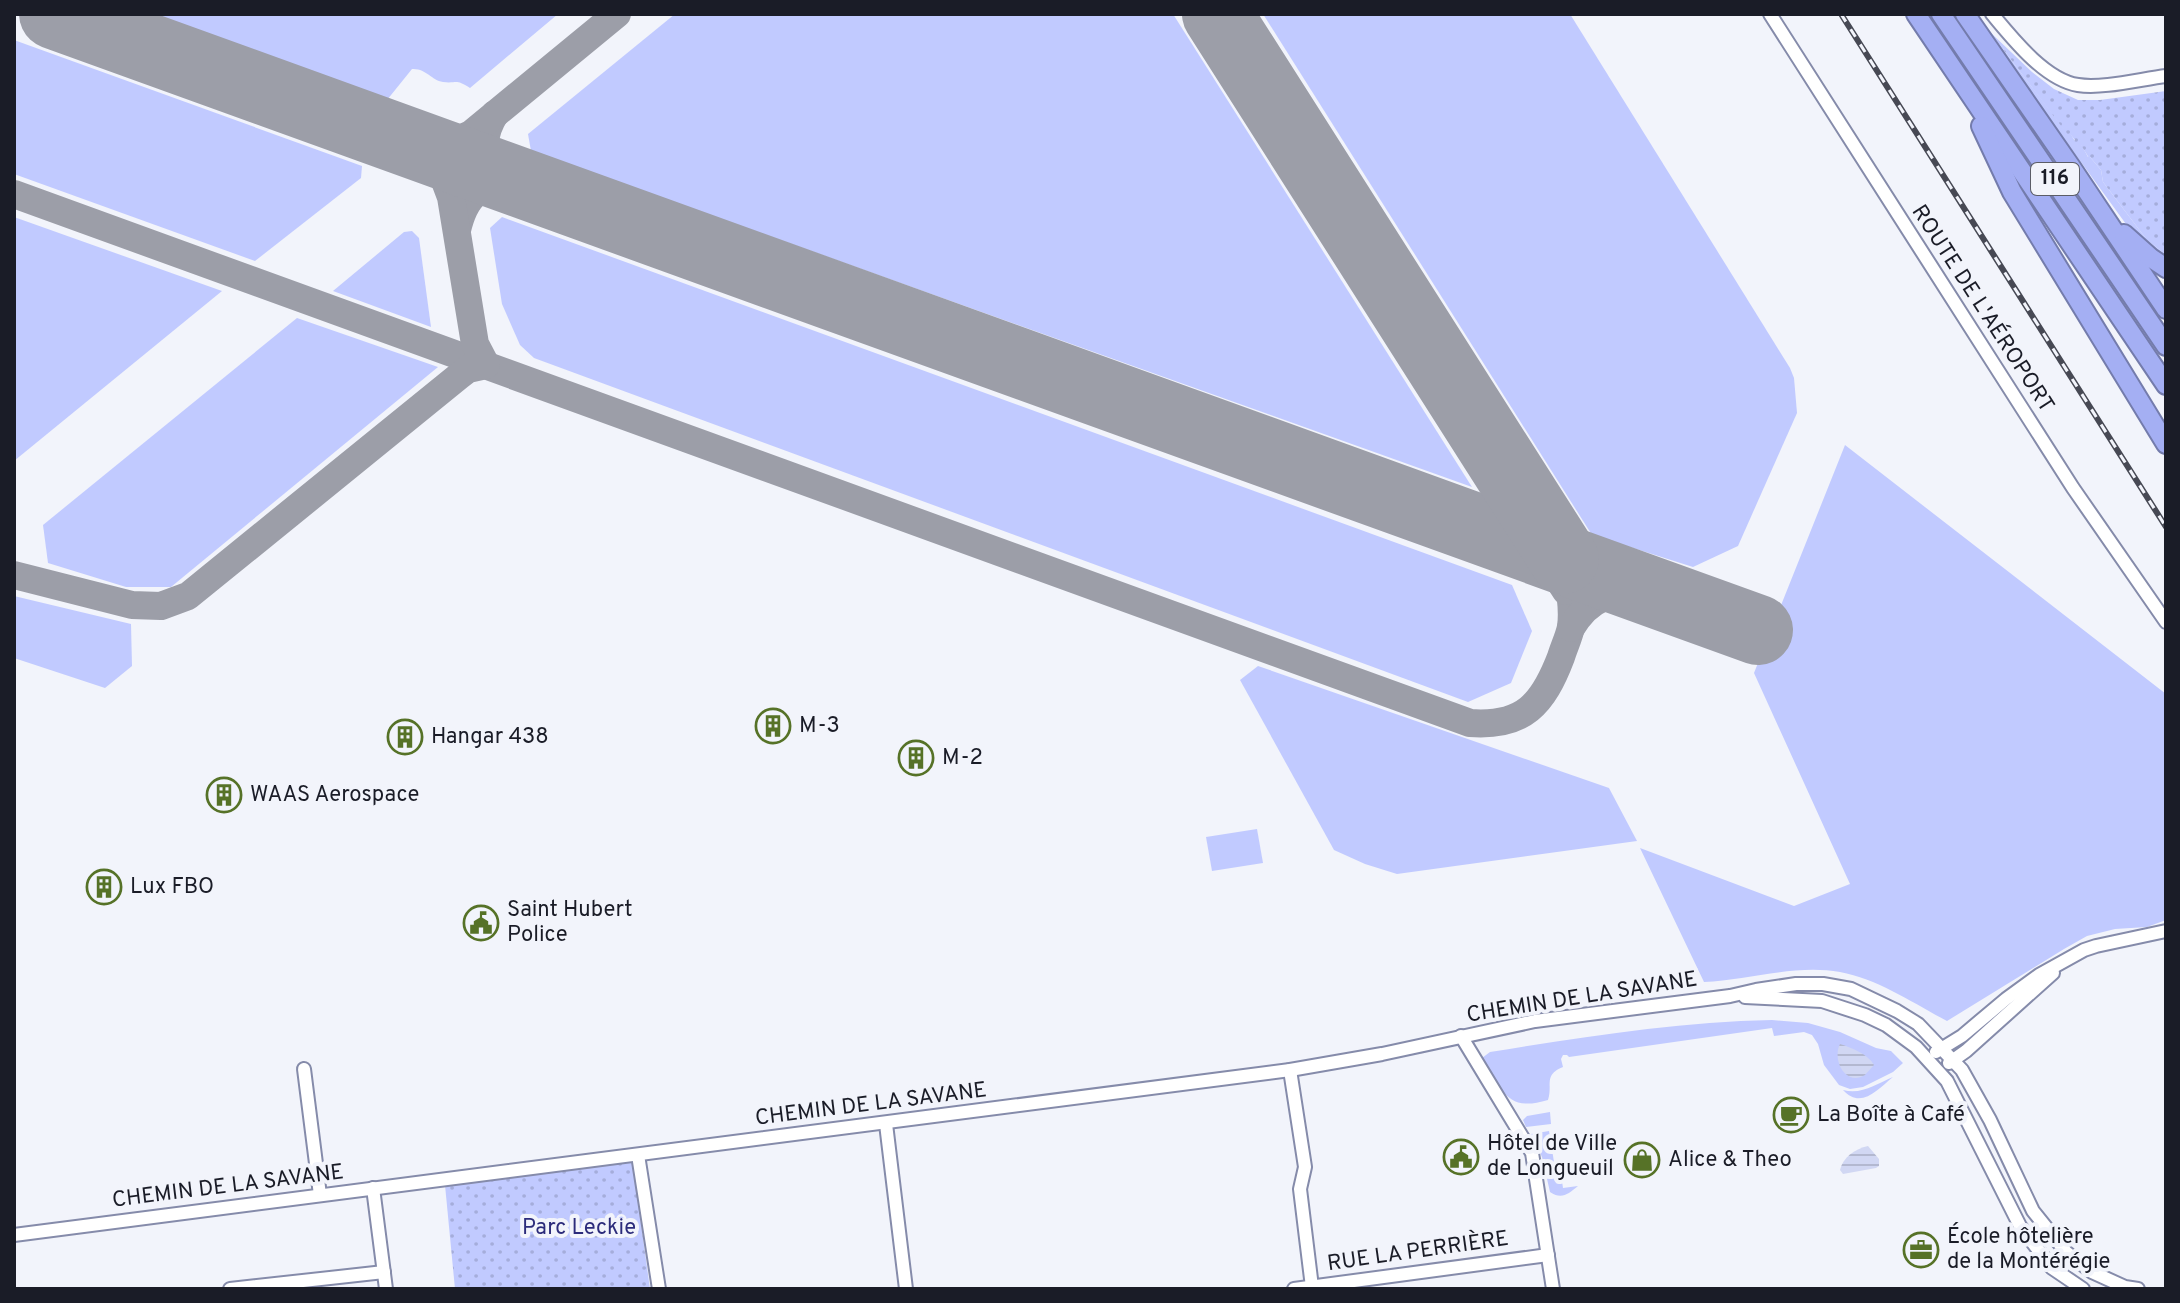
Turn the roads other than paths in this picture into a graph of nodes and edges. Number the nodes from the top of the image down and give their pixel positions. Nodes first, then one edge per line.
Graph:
1 (1770, 14) edge
2 (1916, 14) edge
3 (1941, 14) edge
4 (1965, 14) edge
5 (1992, 14) edge
6 (1958, 76) junction
7 (2166, 76) edge
8 (2108, 223) junction
9 (2166, 268) edge
10 (2166, 309) edge
11 (2166, 346) edge
12 (2166, 385) edge
13 (2166, 444) edge
14 (2166, 622) edge
15 (2166, 931) edge
16 (2061, 965) junction
17 (1730, 996) junction
18 (1461, 1036) junction
19 (1942, 1048) junction
20 (1926, 1058) junction
21 (1953, 1060) junction
22 (304, 1069) dead end
23 (1290, 1070) junction
24 (1938, 1071) junction
25 (886, 1124) junction
26 (638, 1155) junction
27 (373, 1188) junction
28 (320, 1195) junction
29 (14, 1235) edge
30 (1548, 1255) junction
31 (384, 1272) junction
32 (1305, 1288) edge
33 (230, 1289) edge
34 (386, 1289) edge
35 (659, 1289) edge
36 (906, 1289) edge
37 (1294, 1289) edge
38 (1553, 1289) edge
39 (2083, 1289) edge
40 (2138, 1289) edge

1 - 14 street, ROUTE DE L'AÉROPORT
2 - 6 highway, 116
3 - 11 highway, 116
4 - 8 highway
5 - 7 street
6 - 12 highway, 116
6 - 13 highway
8 - 9 highway
8 - 10 highway
15 - 16 street
16 - 19 street
16 - 21 street
17 - 18 street, CHEMIN DE LA SAVANE
17 - 19 street, CHEMIN DE LA SAVANE
17 - 20 street, CHEMIN DE LA SAVANE
18 - 23 street, CHEMIN DE LA SAVANE
18 - 30 street
19 - 20 street
19 - 21 street, CHEMIN DE LA SAVANE
20 - 24 street, CHEMIN DE LA SAVANE
21 - 24 street
21 - 40 street, CHEMIN DE LA SAVANE
22 - 28 street
23 - 25 street, CHEMIN DE LA SAVANE
23 - 32 street
24 - 39 street, CHEMIN DE LA SAVANE
25 - 26 street, CHEMIN DE LA SAVANE
25 - 36 street
26 - 27 street, CHEMIN DE LA SAVANE
26 - 35 street
27 - 28 street, CHEMIN DE LA SAVANE
27 - 31 street
28 - 29 street, CHEMIN DE LA SAVANE
30 - 32 street, RUE LA PERRIÈRE
30 - 38 street
31 - 33 street
31 - 34 street
32 - 37 street, RUE LA PERRIÈRE

